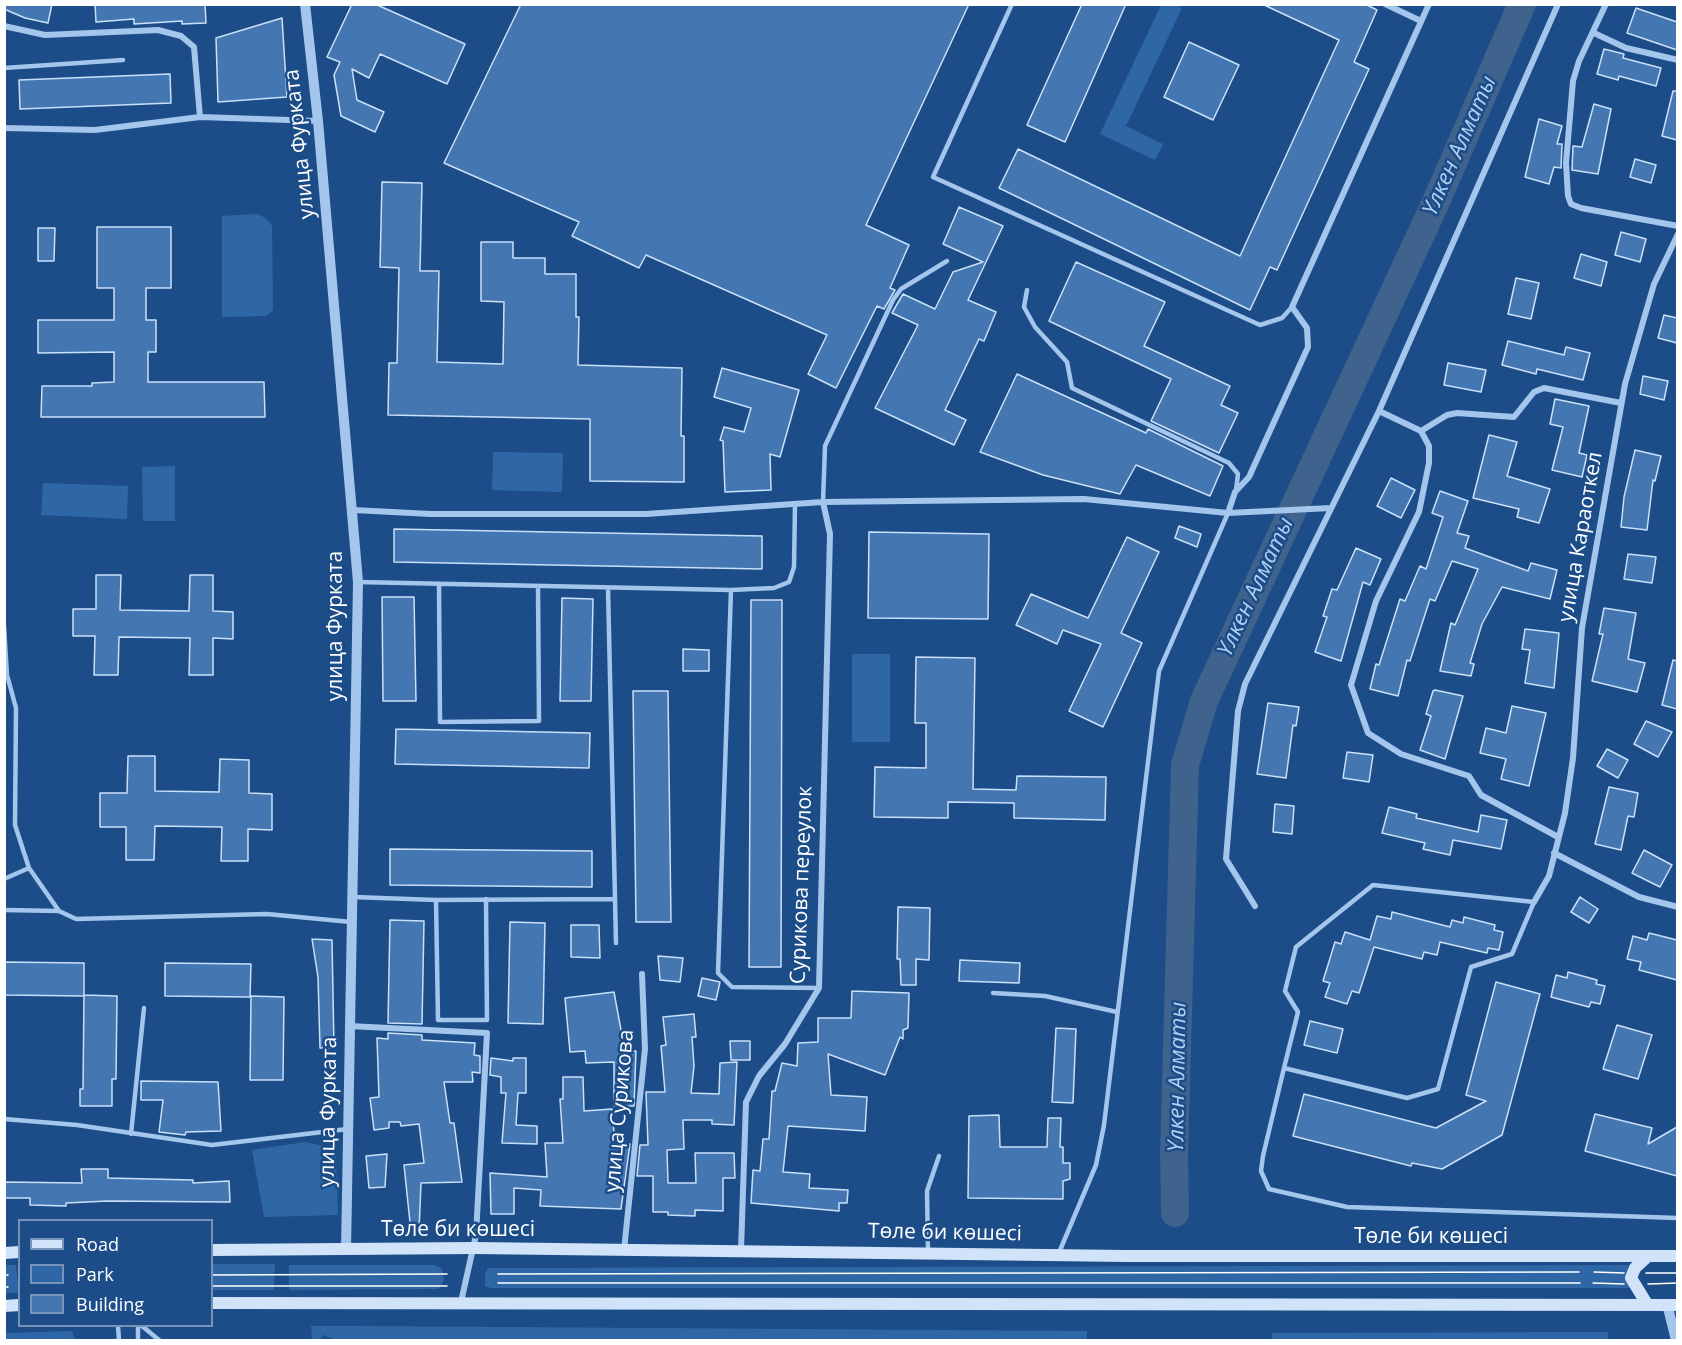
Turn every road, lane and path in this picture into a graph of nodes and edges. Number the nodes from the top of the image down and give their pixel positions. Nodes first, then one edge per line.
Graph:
1 (305, 4) edge
2 (1012, 4) edge
3 (1385, 4) edge
4 (1429, 4) edge
5 (1558, 4) edge
6 (1606, 4) edge
7 (1421, 21) junction
8 (4, 26) edge
9 (1594, 33) junction
10 (123, 60) dead end
11 (1677, 60) edge
12 (4, 68) edge
13 (200, 117) junction
14 (318, 121) junction
15 (4, 128) edge
16 (1677, 226) edge
17 (1677, 234) edge
18 (947, 261) dead end
19 (1027, 290) dead end
20 (1292, 307) junction
21 (1621, 403) junction
22 (1379, 411) junction
23 (1421, 431) junction
24 (1235, 492) junction
25 (823, 502) junction
26 (795, 505) junction
27 (1331, 508) junction
28 (353, 510) junction
29 (1228, 513) junction
30 (358, 582) junction
31 (439, 585) junction
32 (538, 587) junction
33 (608, 588) junction
34 (731, 590) junction
35 (4, 626) edge
36 (6, 674) edge
37 (1558, 837) junction
38 (1554, 853) junction
39 (29, 868) junction
40 (4, 879) edge
41 (352, 897) junction
42 (486, 899) junction
43 (615, 899) junction
44 (436, 900) junction
45 (1534, 902) junction
46 (1255, 906) dead end
47 (1677, 907) edge
48 (4, 910) edge
49 (59, 911) junction
50 (351, 922) junction
51 (616, 943) dead end
52 (642, 974) dead end
53 (819, 988) junction
54 (993, 993) dead end
55 (144, 1008) dead end
56 (1117, 1012) junction
57 (349, 1026) junction
58 (1284, 1068) junction
59 (4, 1119) edge
60 (348, 1129) junction
61 (131, 1134) junction
62 (939, 1156) dead end
63 (1677, 1218) edge
64 (474, 1248) junction
65 (213, 1250) edge
66 (346, 1250) junction
67 (624, 1250) junction
68 (741, 1250) junction
69 (928, 1253) junction
70 (1058, 1255) junction
71 (1677, 1256) edge
72 (1647, 1257) junction
73 (461, 1302) junction
74 (213, 1303) edge
75 (1647, 1304) junction
76 (1672, 1304) edge
77 (141, 1327) edge
78 (159, 1341) edge
79 (1676, 1341) edge

1 - 14 street, улица Фурката
2 - 20 lane
3 - 7 street
4 - 7 street
5 - 22 street
6 - 9 street
7 - 20 street
8 - 13 street
9 - 11 street
9 - 16 street
10 - 12 lane
13 - 14 street
13 - 15 street
14 - 28 street, улица Фурката
17 - 21 street, улица Караоткел
18 - 25 lane
19 - 24 lane
20 - 24 street
21 - 23 street
21 - 37 street, улица Караоткел
22 - 23 street
22 - 27 street
23 - 37 street
24 - 29 street
25 - 26 street
25 - 29 street
25 - 53 street, Сурикова переулок
26 - 28 street
26 - 34 lane
27 - 29 street
27 - 46 street
28 - 30 street, улица Фурката
29 - 56 lane
30 - 31 lane
30 - 41 street, улица Фурката
31 - 32 lane
31 - 32 lane
32 - 33 lane
33 - 34 lane
33 - 43 lane
34 - 53 lane
35 - 36 lane
36 - 39 lane
37 - 38 street, улица Караоткел
38 - 45 street, улица Караоткел
38 - 47 street
39 - 40 lane
39 - 49 lane
41 - 44 lane
41 - 50 street, улица Фурката
42 - 43 lane
42 - 44 lane
42 - 44 lane
43 - 51 lane
45 - 58 lane
45 - 58 lane
48 - 49 lane
49 - 50 lane
50 - 57 street, улица Фурката
52 - 67 street, улица Сурикова
53 - 68 street, Сурикова переулок
54 - 56 lane
55 - 61 lane
56 - 70 lane
57 - 60 street, улица Фурката
57 - 64 street
58 - 63 lane
59 - 61 lane
60 - 61 lane
60 - 66 street, улица Фурката
62 - 69 lane
64 - 66 main road, Төле би көшесі
64 - 67 main road, Төле би көшесі
64 - 73 street
65 - 66 main road, Төле би көшесі
67 - 68 main road, Төле би көшесі
68 - 69 main road, Төле би көшесі
69 - 70 main road, Төле би көшесі
70 - 72 main road, Төле би көшесі
71 - 72 main road, Төле би көшесі
72 - 75 main road
73 - 74 main road
73 - 75 main road
75 - 76 main road
76 - 79 street
77 - 78 lane

